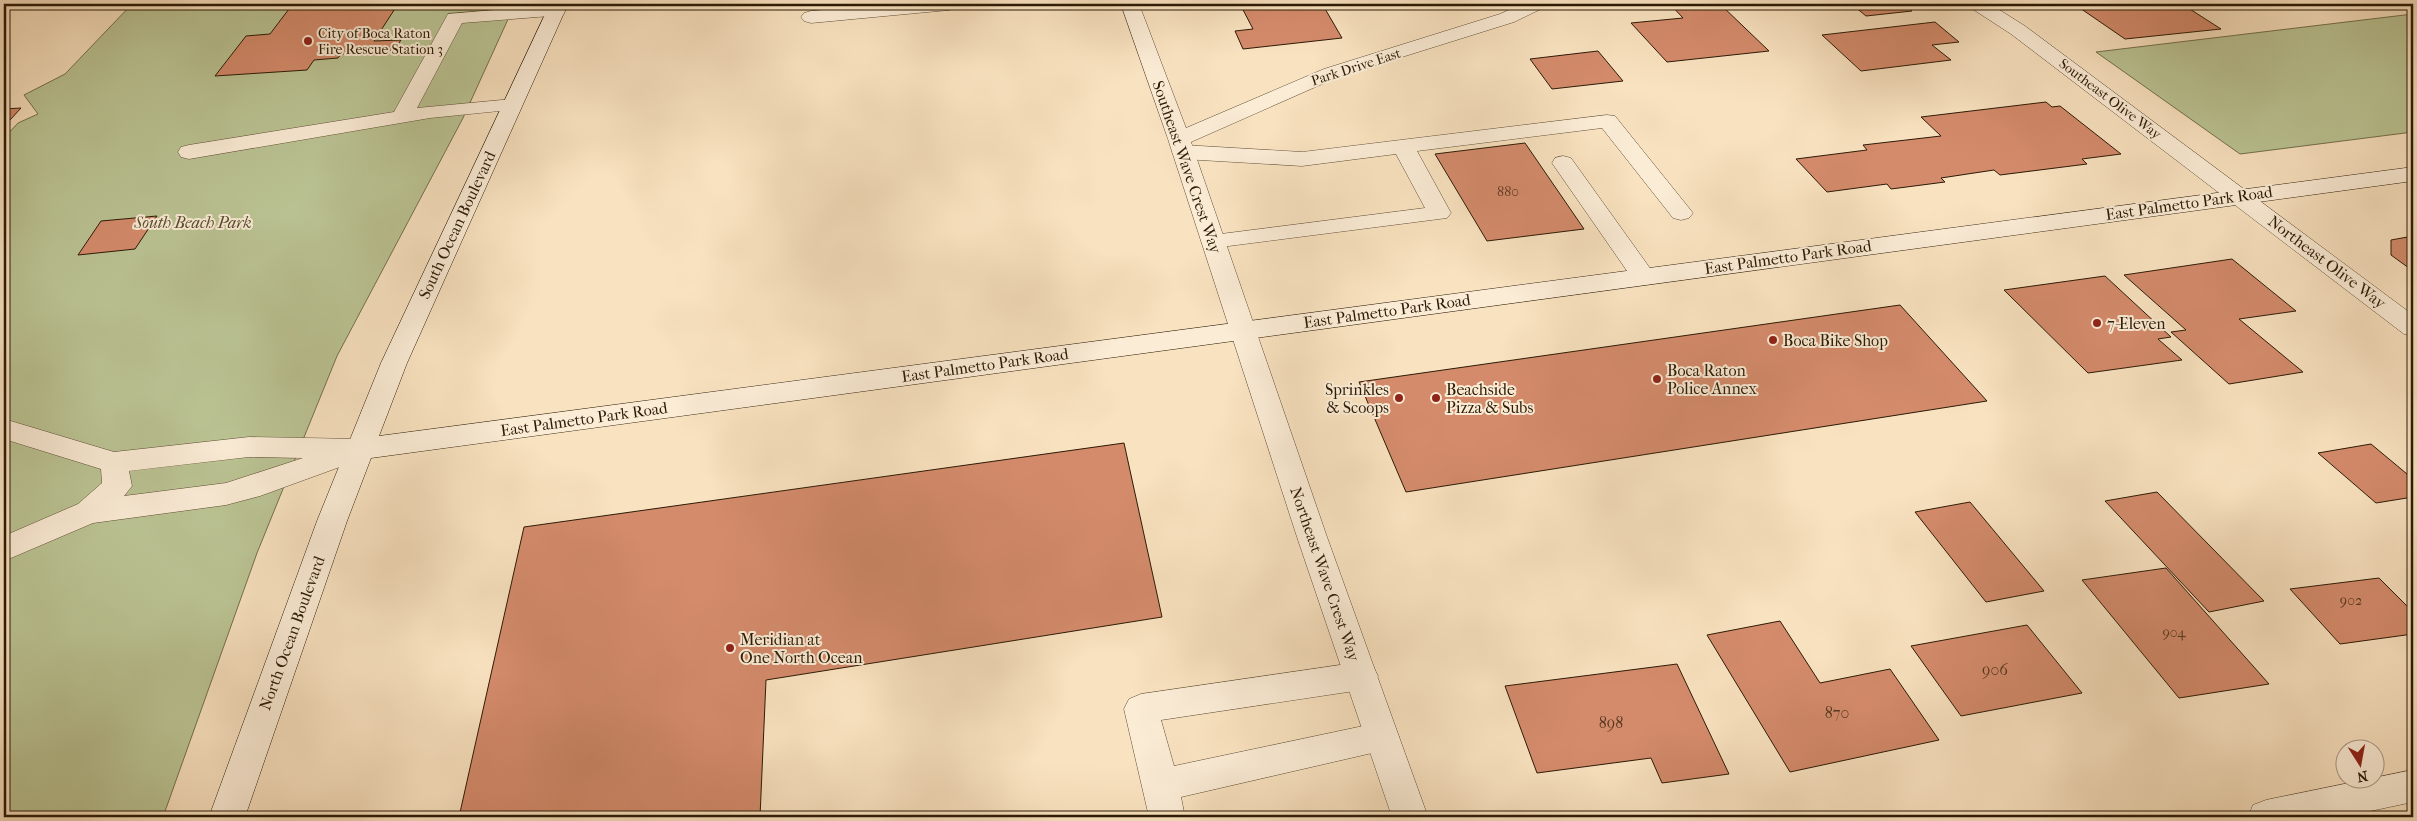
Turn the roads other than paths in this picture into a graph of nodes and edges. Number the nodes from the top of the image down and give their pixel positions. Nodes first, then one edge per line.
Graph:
1 (949, 4) edge
2 (1130, 4) edge
3 (1536, 4) edge
4 (1978, 4) edge
5 (558, 7) edge
6 (811, 17) dead end
7 (512, 105) junction
8 (402, 117) junction
9 (1181, 145) junction
10 (1403, 146) junction
11 (189, 152) dead end
12 (1563, 163) dead end
13 (2413, 174) edge
14 (2240, 197) junction
15 (1681, 213) dead end
16 (1213, 241) junction
17 (1642, 276) junction
18 (2413, 328) edge
19 (1243, 330) junction
20 (4, 428) edge
21 (360, 449) junction
22 (114, 462) junction
23 (88, 512) junction
24 (4, 549) edge
25 (1361, 676) junction
26 (1382, 737) junction
27 (2413, 786) edge
28 (1164, 801) edge
29 (227, 817) edge
30 (1410, 817) edge
31 (2266, 817) edge

1 - 6 main road
2 - 9 main road, Southeast Wave Crest Way
3 - 9 main road, Park Drive East
4 - 14 main road, Southeast Olive Way
5 - 7 main road, South Ocean Boulevard
5 - 8 main road
7 - 8 main road
7 - 21 main road, South Ocean Boulevard
8 - 11 main road
9 - 10 main road
9 - 16 main road, Southeast Wave Crest Way
10 - 15 main road
10 - 16 main road
12 - 17 main road
13 - 14 main road, East Palmetto Park Road
14 - 17 main road, East Palmetto Park Road
14 - 18 main road, Northeast Olive Way
16 - 19 main road, Southeast Wave Crest Way
17 - 19 main road, East Palmetto Park Road
19 - 21 main road, East Palmetto Park Road
19 - 25 main road, Northeast Wave Crest Way
20 - 22 main road
21 - 22 main road
21 - 23 main road
21 - 29 main road, North Ocean Boulevard
22 - 23 main road
23 - 24 main road
25 - 26 main road, Northeast Wave Crest Way
25 - 28 main road
26 - 28 main road
26 - 30 main road, Northeast Wave Crest Way
27 - 31 main road

